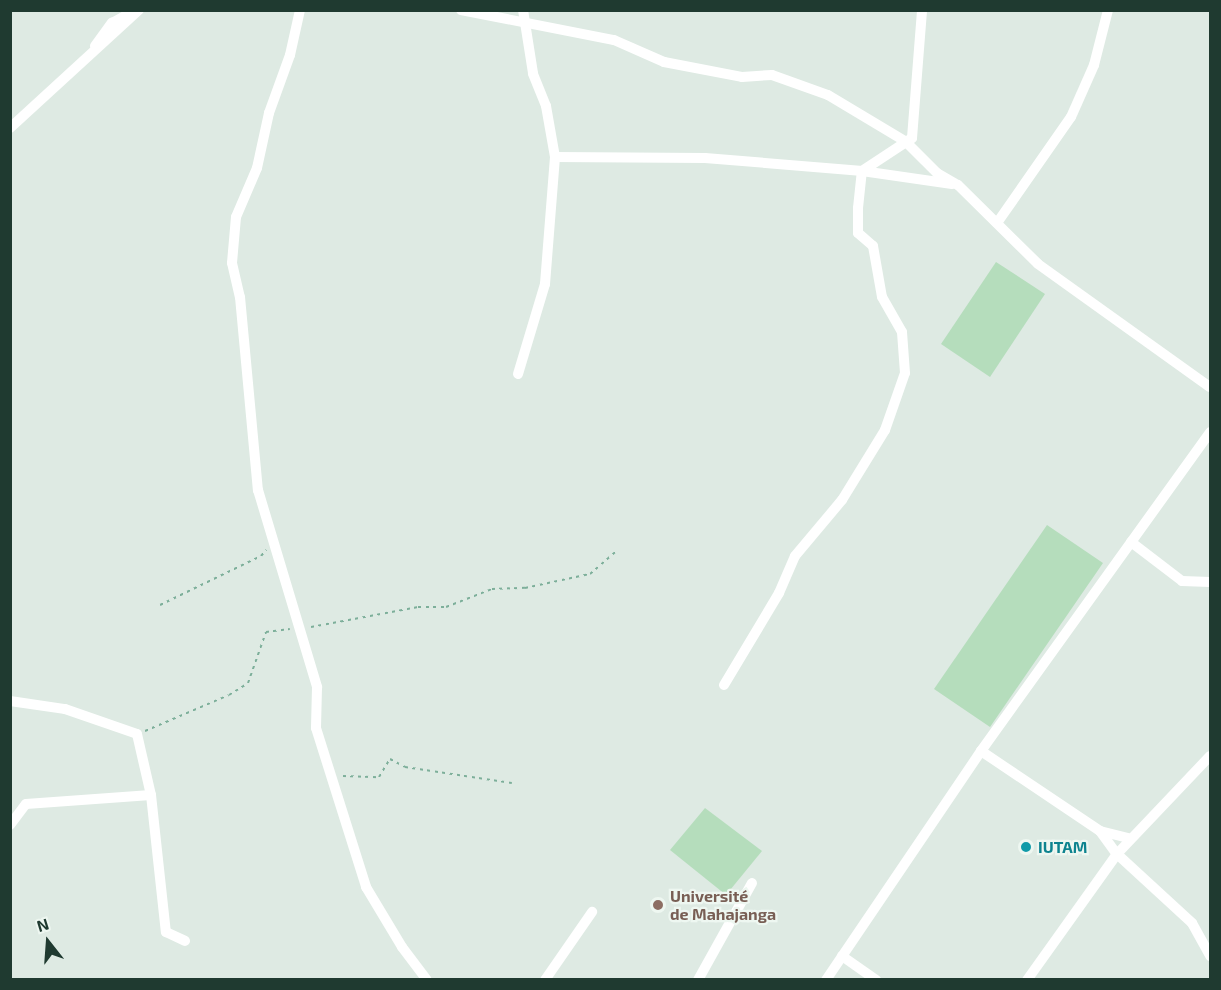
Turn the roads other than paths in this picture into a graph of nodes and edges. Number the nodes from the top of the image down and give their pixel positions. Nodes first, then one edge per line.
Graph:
1 (134, 10) edge
2 (139, 10) edge
3 (300, 10) edge
4 (461, 10) edge
5 (922, 10) edge
6 (1108, 10) edge
7 (523, 16) edge
8 (83, 63) junction
9 (10, 128) edge
10 (905, 141) junction
11 (555, 157) junction
12 (862, 171) junction
13 (958, 185) junction
14 (997, 223) junction
15 (518, 374) dead end
16 (1210, 387) edge
17 (1210, 432) edge
18 (1131, 542) junction
19 (1210, 582) edge
20 (724, 685) dead end
21 (10, 701) edge
22 (981, 751) junction
23 (1210, 756) edge
24 (151, 795) junction
25 (10, 825) edge
26 (1100, 831) junction
27 (1129, 838) junction
28 (1117, 854) junction
29 (752, 882) dead end
30 (592, 912) dead end
31 (185, 941) dead end
32 (842, 956) junction
33 (1210, 957) edge
34 (427, 980) edge
35 (545, 980) edge
36 (698, 980) edge
37 (826, 980) edge
38 (876, 980) edge
39 (1027, 980) edge

1 - 8 street
2 - 8 street
3 - 34 street
4 - 7 street
5 - 10 street
6 - 14 street
7 - 10 street
7 - 11 street
8 - 9 street
10 - 12 street
10 - 13 street
11 - 12 street
11 - 15 street
12 - 13 street
12 - 20 street
13 - 14 street
14 - 16 street
17 - 18 street
18 - 19 street
18 - 22 street
21 - 24 street
22 - 26 street
22 - 32 street
23 - 27 street
24 - 25 street
24 - 31 street
26 - 27 street
26 - 28 street
27 - 28 street
28 - 33 street
28 - 39 street
29 - 36 street
30 - 35 street
32 - 37 street
32 - 38 street

